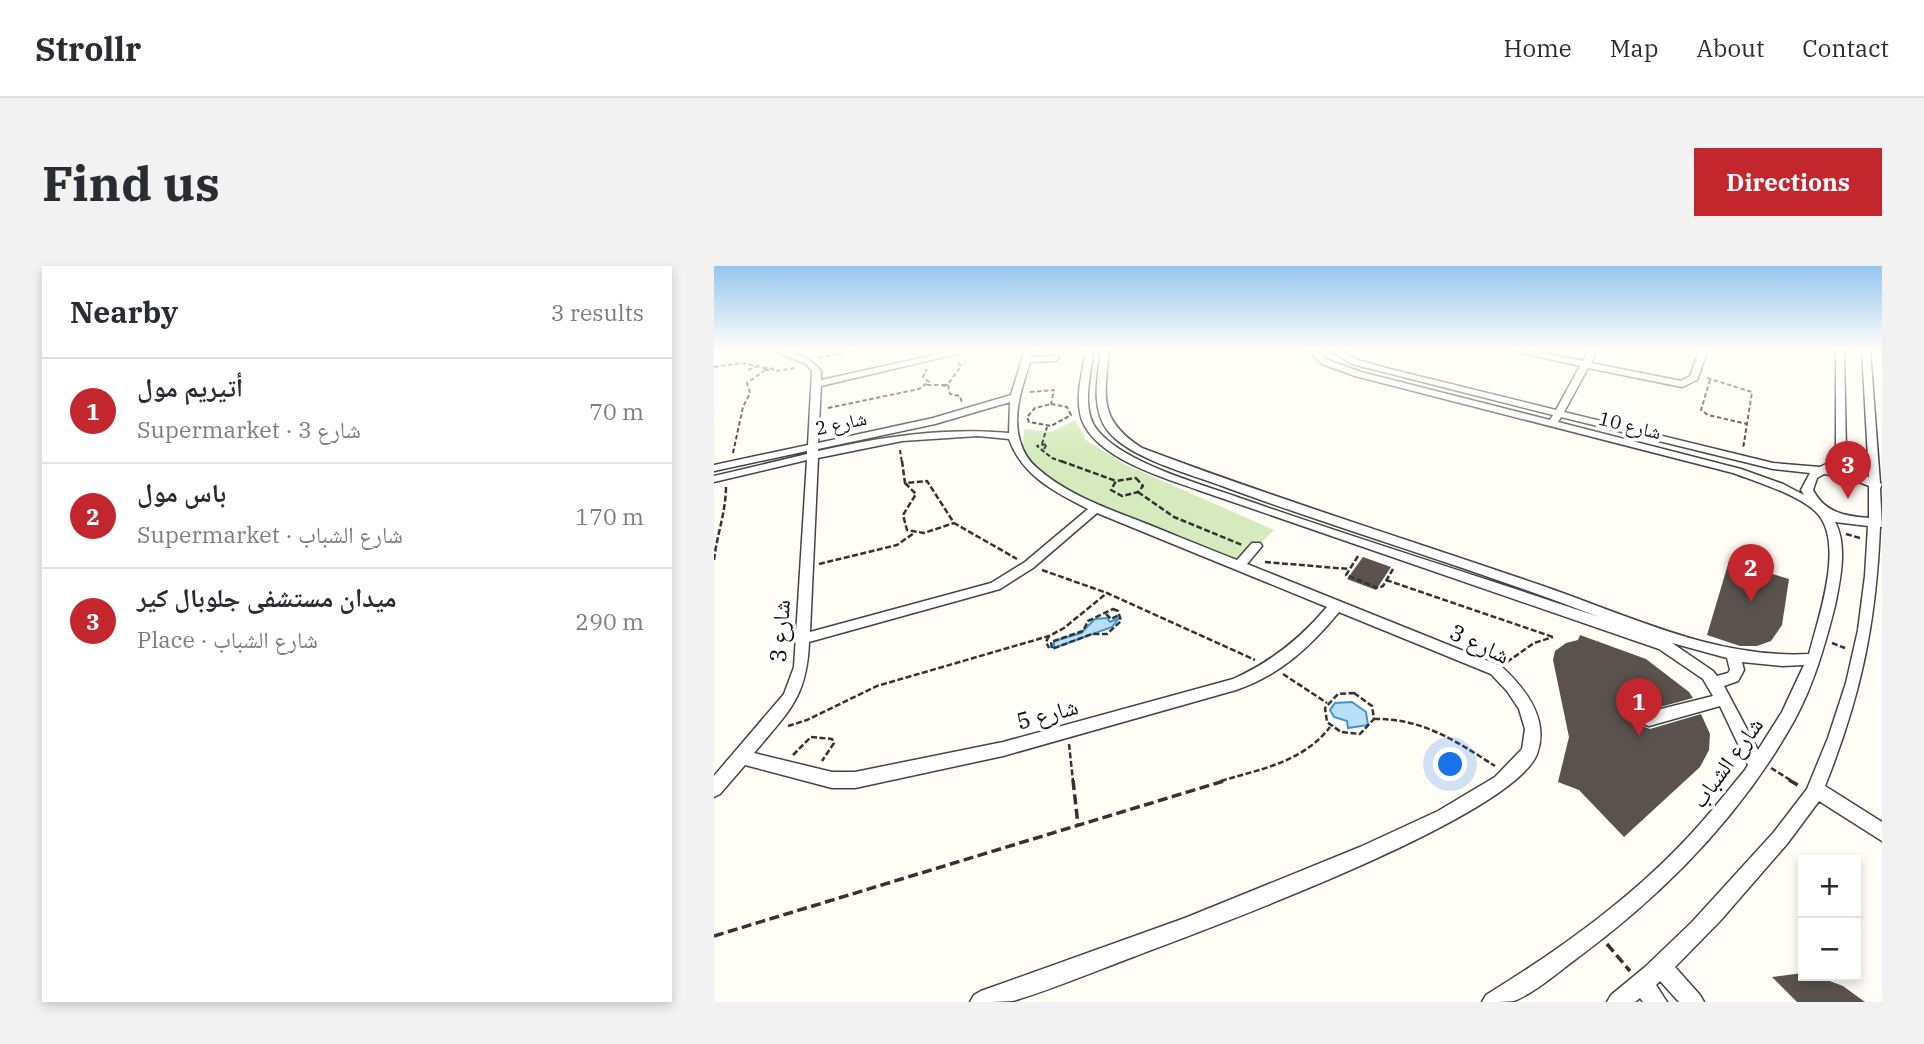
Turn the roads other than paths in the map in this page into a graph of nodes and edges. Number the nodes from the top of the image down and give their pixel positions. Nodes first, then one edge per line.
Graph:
1 (819, 383) edge
2 (1019, 383) edge
3 (1087, 383) edge
4 (1103, 383) edge
5 (1400, 383) edge
6 (1432, 383) edge
7 (1575, 383) edge
8 (1840, 383) edge
9 (1870, 383) edge
10 (816, 384) joint
11 (1015, 395) junction
12 (1556, 418) junction
13 (1013, 436) junction
14 (1878, 442) edge
15 (812, 452) junction
16 (714, 468) edge
17 (1820, 472) junction
18 (714, 479) edge
19 (1878, 486) junction
20 (1096, 508) junction
21 (1818, 508) junction
22 (1300, 517) junction
23 (1881, 523) edge
24 (1881, 543) edge
25 (1255, 548) road end
26 (1241, 564) junction
27 (1335, 607) junction
28 (1618, 622) junction
29 (802, 639) junction
30 (1733, 654) junction
31 (1814, 659) junction
32 (1714, 683) junction
33 (1724, 699) junction
34 (1649, 719) dead end
35 (743, 757) junction
36 (1759, 763) junction
37 (714, 789) edge
38 (1814, 792) junction
39 (1882, 832) edge
40 (1662, 968) junction
41 (1642, 985) junction
42 (981, 1002) edge
43 (1493, 1002) edge
44 (1618, 1002) edge
45 (1656, 1002) edge
46 (1693, 1002) edge

1 - 10 street
2 - 11 street, شارع 3
3 - 22 street
4 - 22 street
5 - 12 street, شارع 10
6 - 12 street, شارع 10
7 - 12 street
8 - 17 street
9 - 14 street
10 - 15 street, شارع 3
11 - 13 street, شارع 3
11 - 15 street, شارع 2
12 - 17 street, شارع 10
12 - 21 street, شارع 10
13 - 15 street, شارع 2
13 - 20 street, شارع 3
14 - 19 street
15 - 16 street, شارع 2
15 - 18 street, شارع 2
15 - 29 street, شارع 3
17 - 19 street, شارع 10
17 - 21 street
19 - 23 street
20 - 26 street, شارع 3
20 - 29 street
21 - 23 street, شارع 10
21 - 31 street, شارع الشباب
22 - 28 street
23 - 24 street
24 - 38 street
25 - 26 street
26 - 27 street, شارع 3
27 - 35 street, شارع 5
27 - 42 street, شارع 3
28 - 30 street
28 - 32 street
29 - 35 street, شارع 3
30 - 31 street
30 - 32 street
31 - 36 street, شارع الشباب
32 - 33 street
33 - 34 street
33 - 36 street
35 - 37 street, شارع 3
36 - 43 street, شارع الشباب
38 - 39 street
38 - 40 street
40 - 41 street
40 - 46 street
41 - 44 street
41 - 45 street

